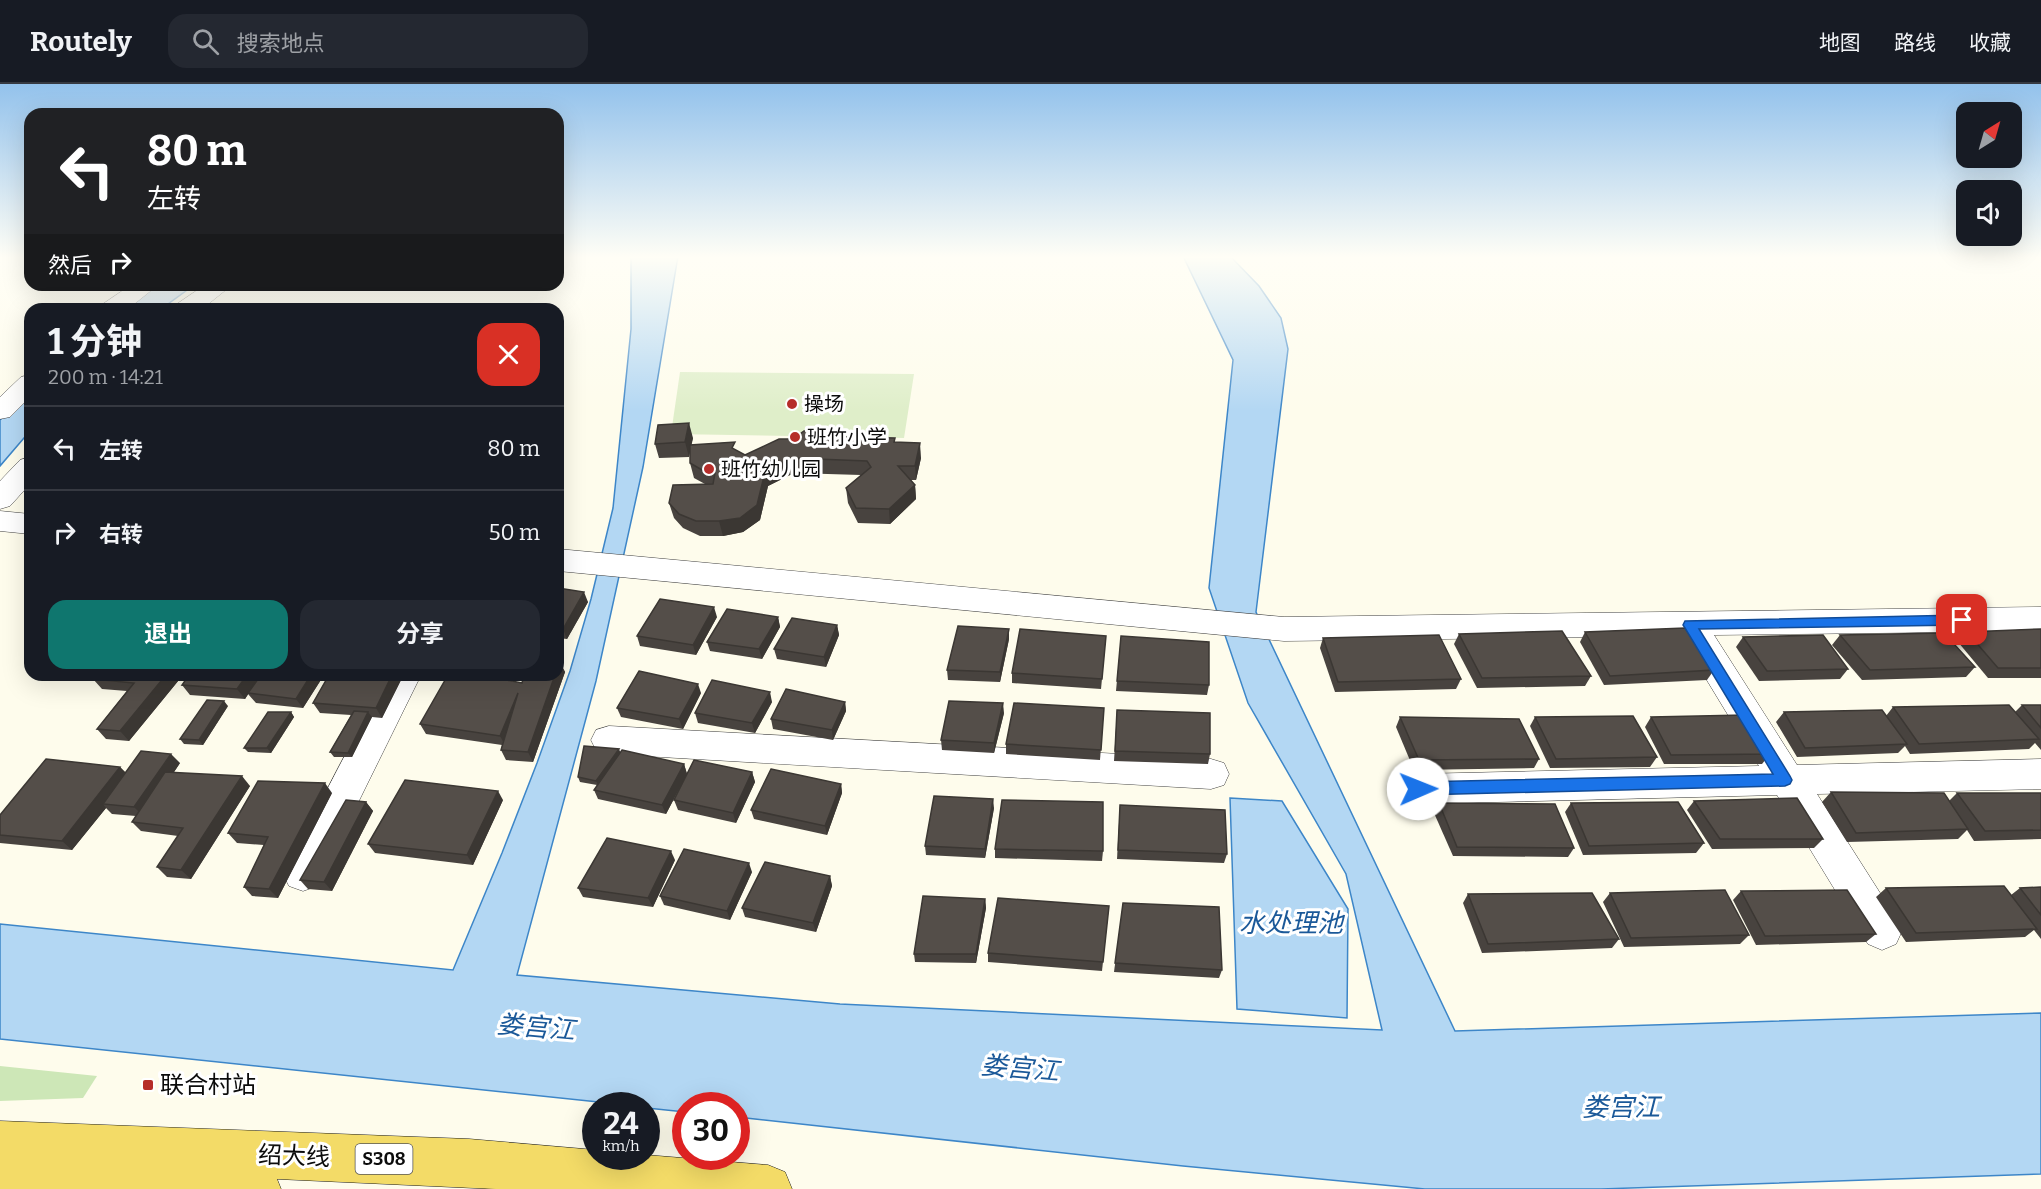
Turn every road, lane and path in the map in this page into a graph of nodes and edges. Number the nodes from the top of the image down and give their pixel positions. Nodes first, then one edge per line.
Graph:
1 (24, 389) edge
2 (0, 411) edge
3 (24, 473) edge
4 (0, 499) edge
5 (0, 521) edge
6 (24, 523) edge
7 (564, 560) edge
8 (2041, 619) edge
9 (1690, 625) junction
10 (401, 681) edge
11 (609, 740) dead end
12 (1210, 774) dead end
13 (2041, 774) edge
14 (1785, 780) junction
15 (1418, 789) dead end
16 (303, 874) edge
17 (1882, 931) dead end
18 (0, 1144) edge
19 (0, 1177) edge
20 (621, 1183) edge
21 (257, 1189) edge
22 (768, 1189) edge

1 - 2 street
3 - 4 street
5 - 6 street
7 - 9 street
8 - 9 street
9 - 14 street
10 - 16 street
11 - 12 street
13 - 14 street
14 - 15 street
14 - 17 street
18 - 20 main road, 绍大线 / S308
19 - 21 main road, 绍大线
20 - 22 main road, 绍大线 / S308

